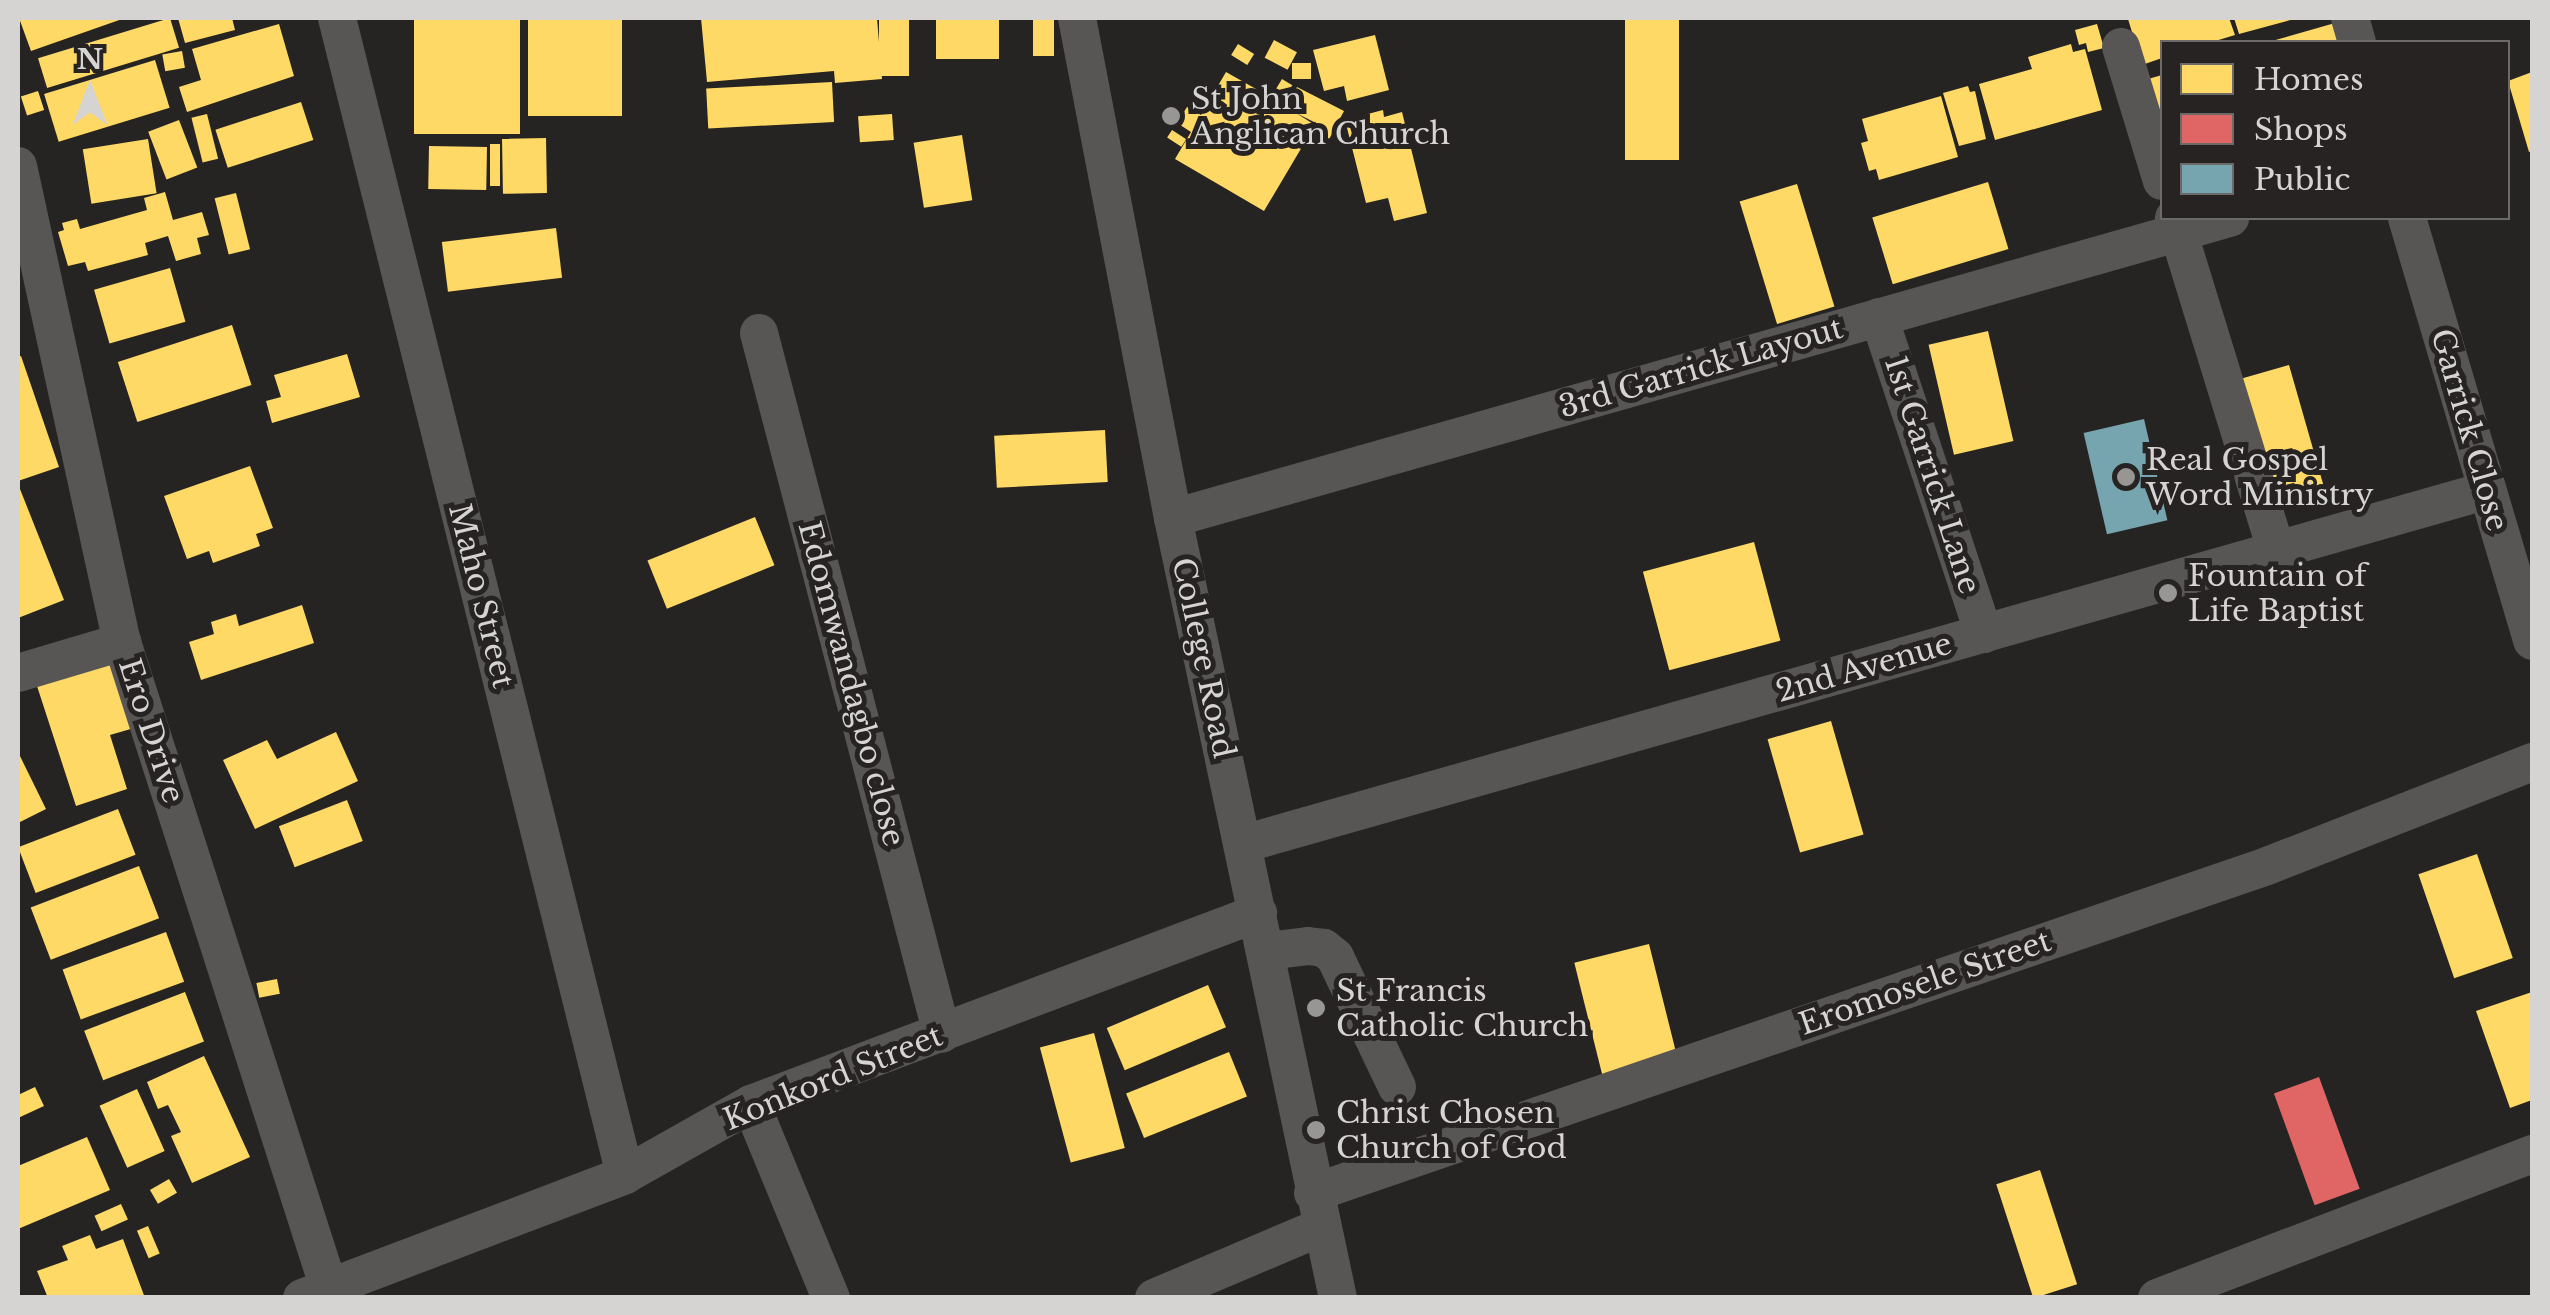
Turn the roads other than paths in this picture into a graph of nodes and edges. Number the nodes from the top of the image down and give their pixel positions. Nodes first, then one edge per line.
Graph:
1 (338, 18) edge
2 (1077, 18) edge
3 (2121, 47) dead end
4 (18, 166) edge
5 (2160, 174) edge
6 (2215, 220) edge
7 (2408, 220) edge
8 (2176, 225) edge
9 (32, 290) edge
10 (1879, 317) junction
11 (759, 334) dead end
12 (2486, 491) junction
13 (1173, 518) junction
14 (2276, 550) junction
15 (1984, 634) junction
16 (2532, 641) edge
17 (122, 642) junction
18 (18, 673) edge
19 (2532, 762) edge
20 (1243, 844) junction
21 (1258, 913) junction
22 (1266, 952) junction
23 (942, 1034) junction
24 (1396, 1087) dead end
25 (751, 1104) junction
26 (2532, 1154) edge
27 (625, 1175) junction
28 (1317, 1210) junction
29 (315, 1291) edge
30 (831, 1298) edge
31 (1154, 1298) edge
32 (1338, 1298) edge
33 (2157, 1298) edge

1 - 27 street, Maho Street
2 - 13 street, College Road
3 - 5 street
4 - 9 street, Ero Drive
6 - 8 street, 3rd Garrick Layout
7 - 12 street, Garrick Close
8 - 10 street, 3rd Garrick Layout
8 - 14 street
9 - 17 street, Ero Drive
10 - 13 street, 3rd Garrick Layout
10 - 15 street, 1st Garrick Lane
11 - 23 street, Edomwandagbo close
12 - 14 street, 2nd Avenue
12 - 16 street, Garrick Close
13 - 20 street, College Road
14 - 15 street, 2nd Avenue
15 - 20 street, 2nd Avenue
17 - 18 street
17 - 29 street, Ero Drive
19 - 28 street, Eromosele Street
20 - 21 street, College Road
21 - 22 street, College Road
21 - 23 street, Konkord Street
22 - 24 street
22 - 28 street, College Road
23 - 25 street, Konkord Street
25 - 27 street, Konkord Street
25 - 30 street
26 - 33 street
27 - 29 street, Konkord Street
28 - 31 street, Eromosele Street
28 - 32 street, College Road

